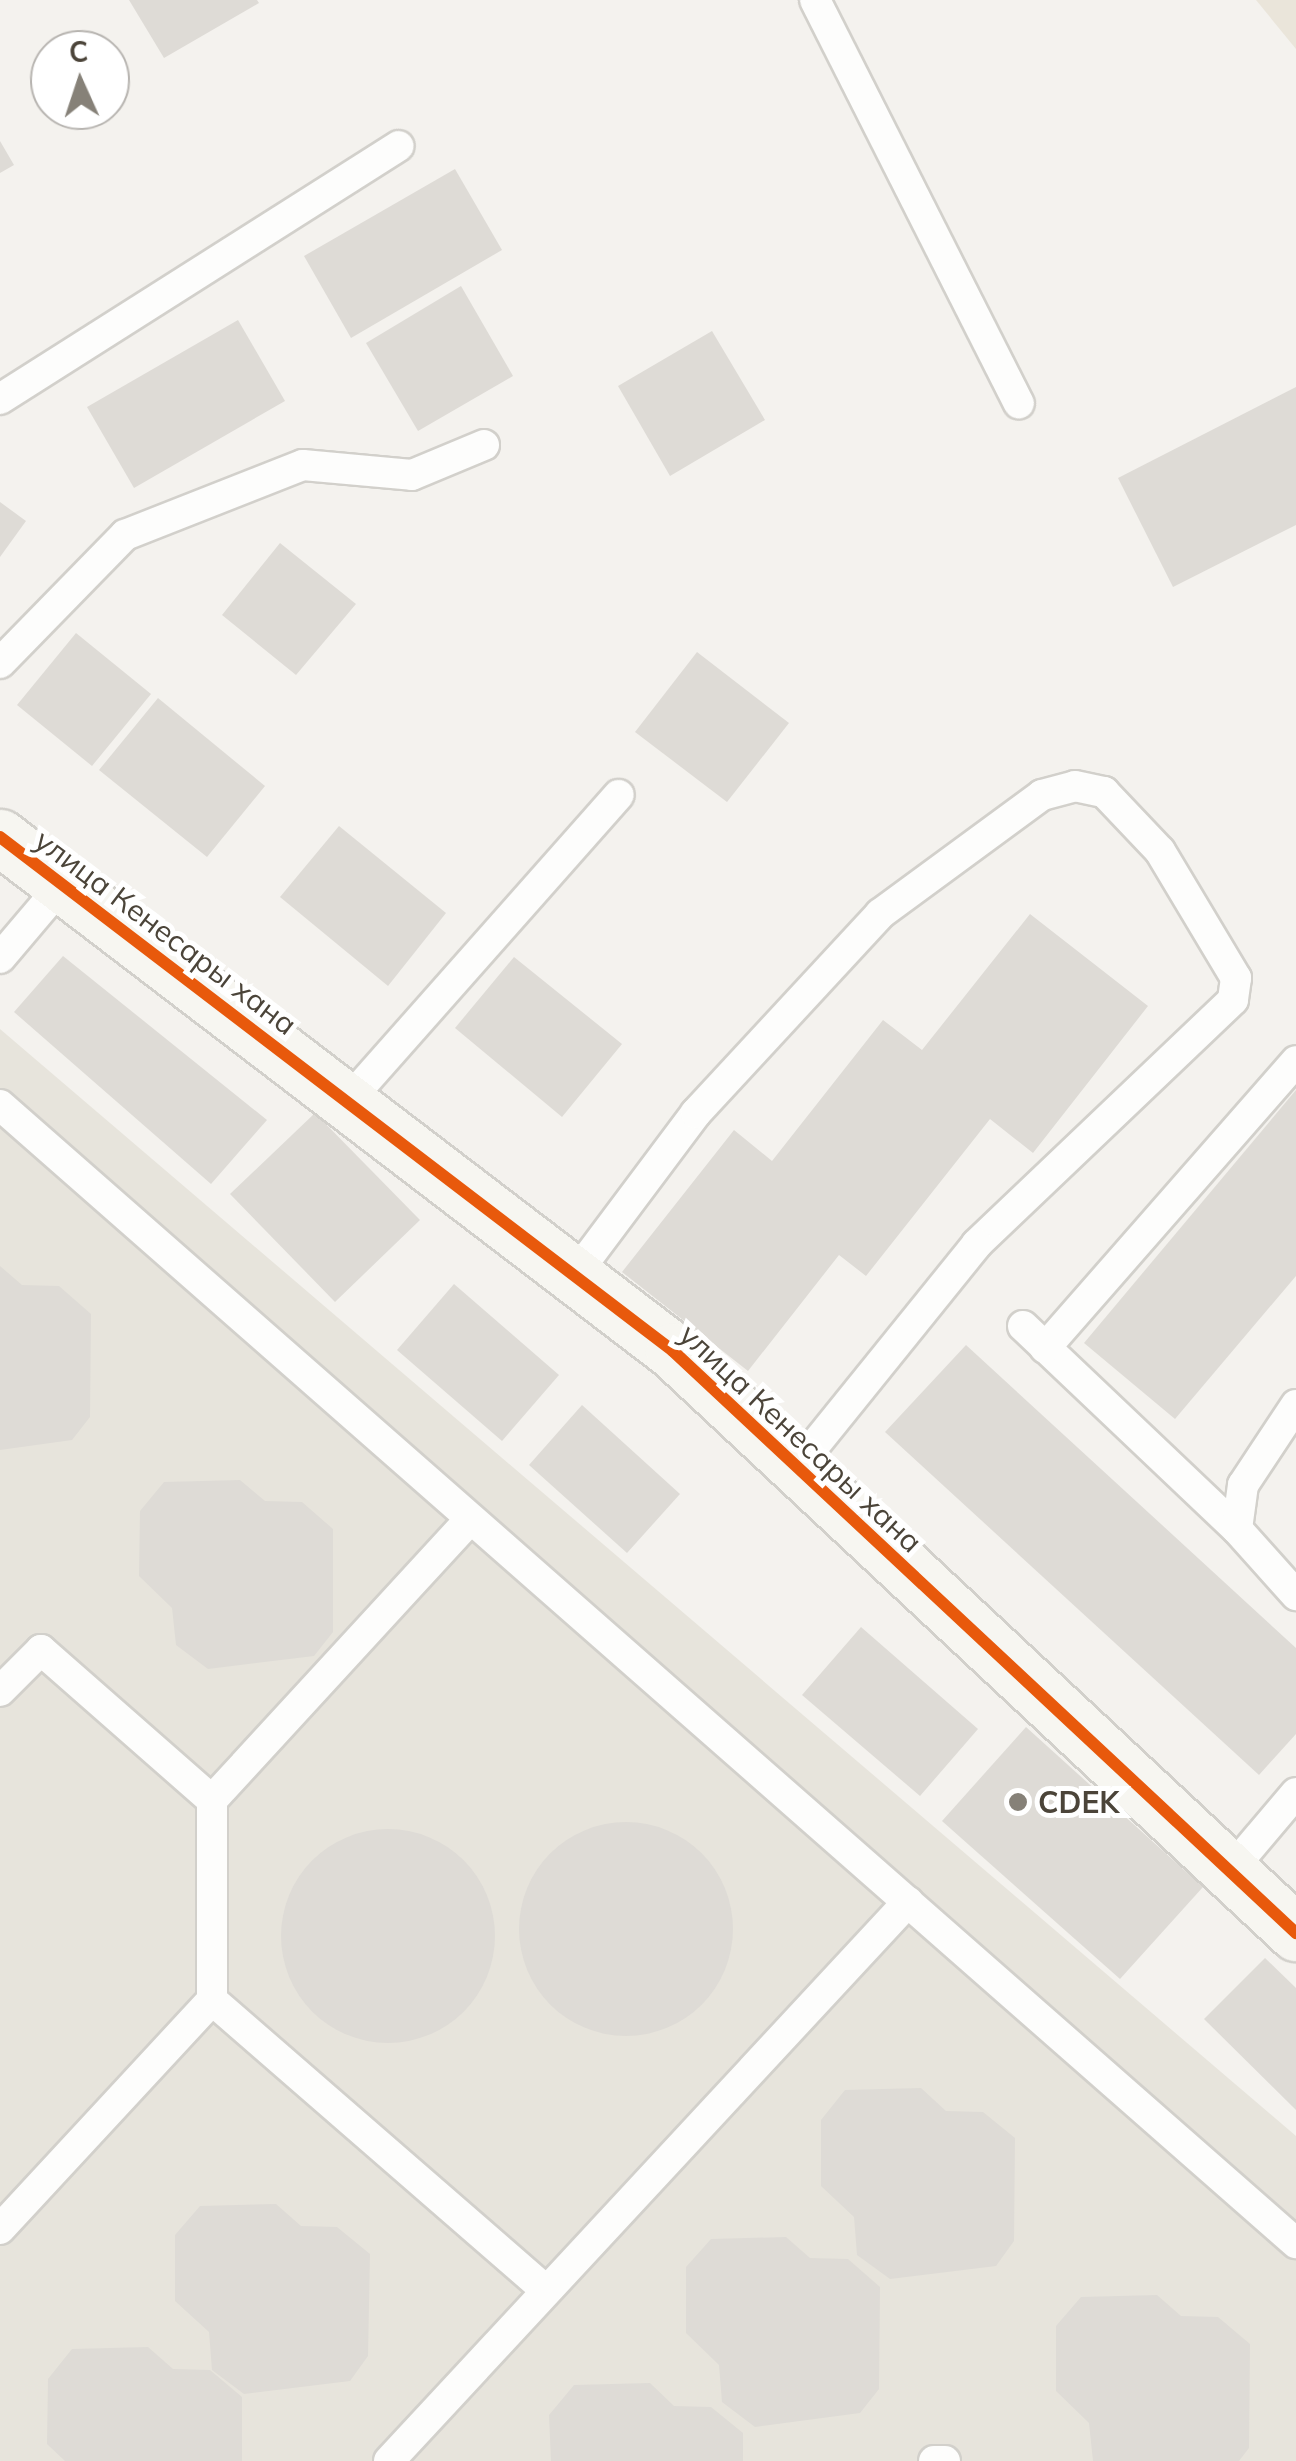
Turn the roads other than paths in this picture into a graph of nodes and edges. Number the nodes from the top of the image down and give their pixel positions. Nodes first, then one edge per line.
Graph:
1 (815, 0) edge
2 (398, 146) dead end
3 (0, 399) edge
4 (1019, 403) dead end
5 (484, 444) dead end
6 (0, 663) edge
7 (618, 795) dead end
8 (0, 837) edge
9 (62, 885) junction
10 (0, 958) edge
11 (1296, 1061) edge
12 (347, 1102) junction
13 (0, 1105) edge
14 (574, 1276) junction
15 (1023, 1326) dead end
16 (1045, 1348) junction
17 (1296, 1405) edge
18 (797, 1467) junction
19 (467, 1523) junction
20 (1238, 1529) junction
21 (1296, 1595) edge
22 (0, 1691) edge
23 (1296, 1793) edge
24 (212, 1800) junction
25 (1230, 1871) junction
26 (908, 1902) junction
27 (1296, 1933) edge
28 (212, 2000) junction
29 (0, 2229) edge
30 (1296, 2244) edge
31 (543, 2288) junction
32 (395, 2459) edge
33 (934, 2461) edge
34 (946, 2461) edge

1 - 4 lane
2 - 3 lane
5 - 6 lane
7 - 12 lane
8 - 9 street, улица Кенесары хана
9 - 10 lane
9 - 12 street, улица Кенесары хана
11 - 16 lane
12 - 14 street, улица Кенесары хана
13 - 19 lane
14 - 18 street, улица Кенесары хана
14 - 18 lane
15 - 16 lane
16 - 20 lane
17 - 20 lane
18 - 25 street, улица Кенесары хана
19 - 24 lane
19 - 26 lane
20 - 21 lane
22 - 24 lane
23 - 25 lane
24 - 28 lane
25 - 27 street, улица Кенесары хана
26 - 30 lane
26 - 31 lane
28 - 29 lane
28 - 31 lane
31 - 32 lane
33 - 34 lane

